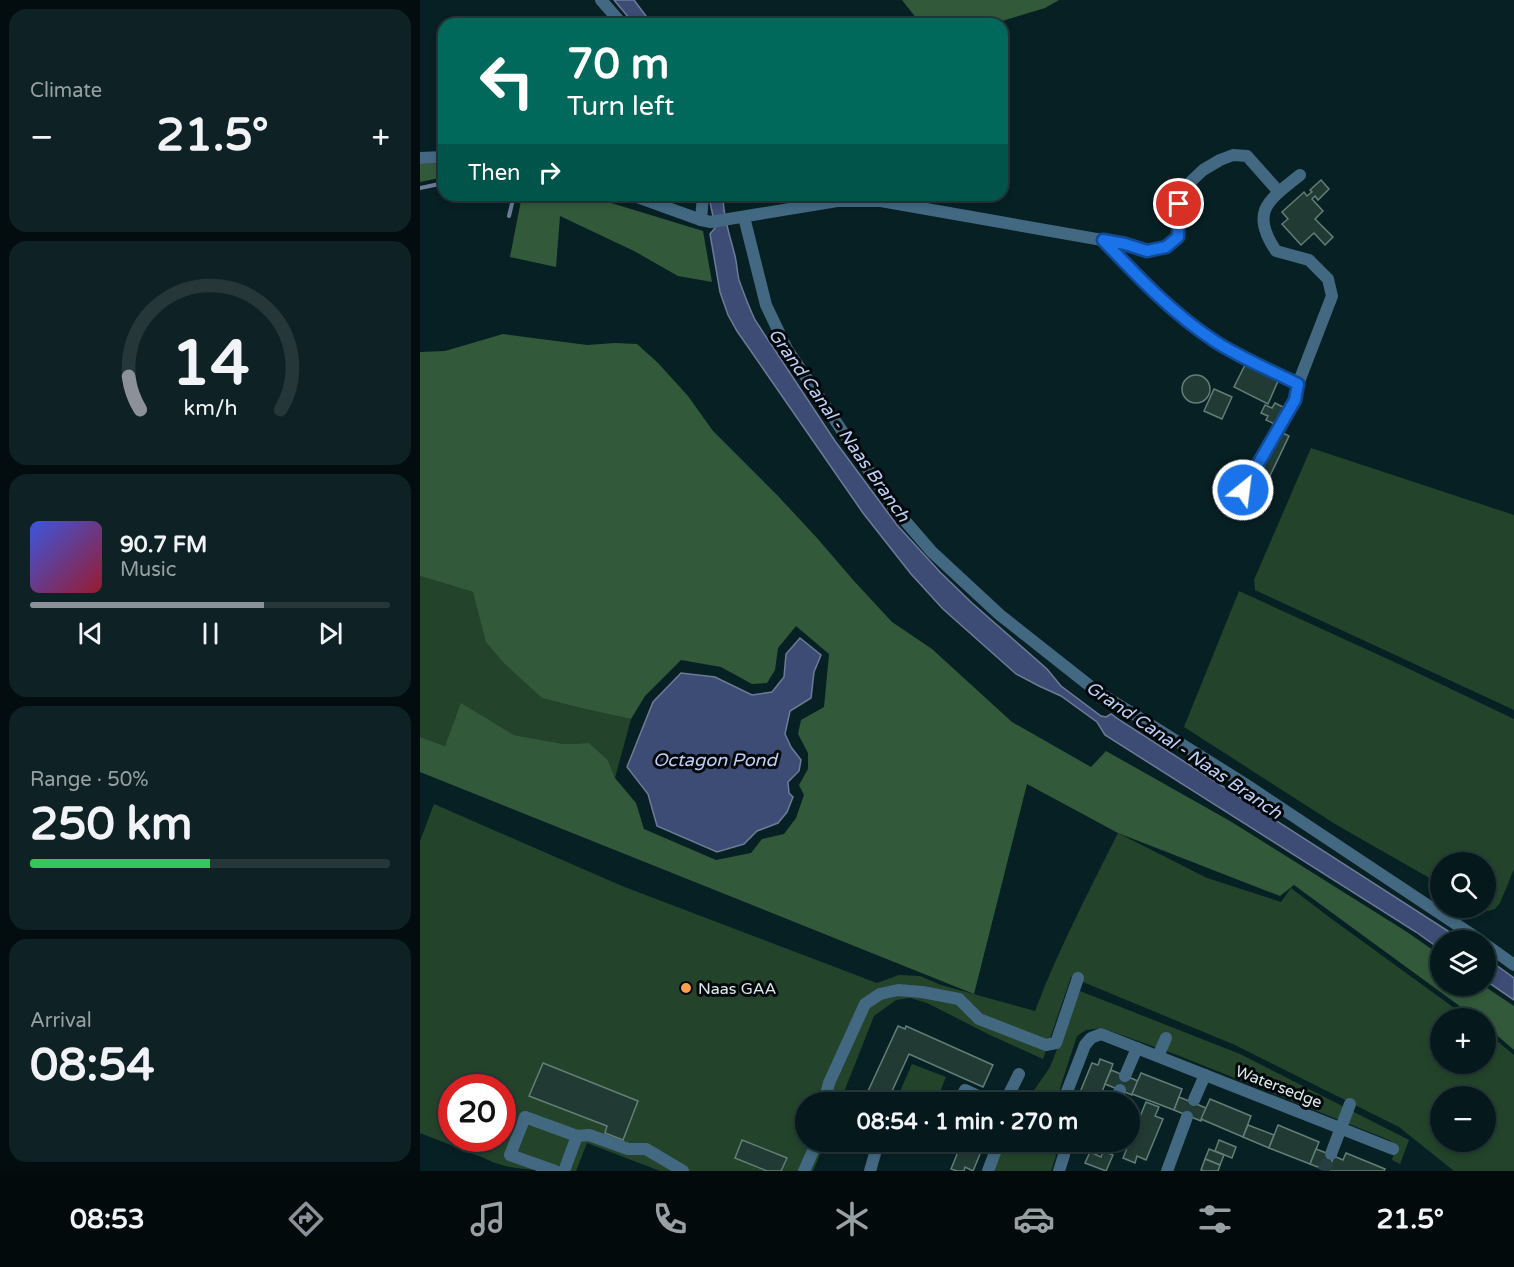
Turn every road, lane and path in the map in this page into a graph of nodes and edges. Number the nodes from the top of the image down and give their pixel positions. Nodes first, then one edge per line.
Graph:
1 (602, 0) edge
2 (617, 18) edge
3 (438, 157) edge
4 (420, 158) edge
5 (1300, 175) dead end
6 (1279, 192) junction
7 (649, 201) edge
8 (704, 201) edge
9 (744, 216) junction
10 (706, 221) junction
11 (1103, 240) junction
12 (1298, 384) junction
13 (1243, 490) dead end
14 (1465, 930) edge
15 (1496, 952) edge
16 (1514, 965) edge
17 (1078, 978) dead end
18 (1166, 1038) dead end
19 (1137, 1048) junction
20 (1158, 1056) junction
21 (1019, 1074) dead end
22 (1205, 1075) junction
23 (1125, 1076) dead end
24 (827, 1092) edge
25 (1010, 1092) edge
26 (1067, 1092) edge
27 (1194, 1100) dead end
28 (1350, 1104) dead end
29 (1187, 1117) dead end
30 (1340, 1128) junction
31 (578, 1136) junction
32 (1393, 1149) dead end
33 (813, 1152) edge
34 (875, 1152) edge
35 (995, 1152) edge
36 (1064, 1152) edge
37 (1331, 1154) tunnel mouth
38 (555, 1171) edge
39 (564, 1171) edge
40 (683, 1171) edge
41 (804, 1171) edge
42 (870, 1171) edge
43 (988, 1171) edge
44 (1059, 1171) edge
45 (1167, 1171) edge

1 - 2 street
3 - 4 street
5 - 6 street
6 - 11 street
6 - 12 street
7 - 10 street
8 - 10 street
9 - 10 street
9 - 11 street
9 - 14 street
11 - 12 street
12 - 13 street
15 - 16 street
17 - 24 street
18 - 20 street
19 - 20 street, Watersedge
19 - 23 street
19 - 26 street, Watersedge
20 - 22 street, Watersedge
21 - 25 street
22 - 27 street
22 - 30 street, Watersedge
28 - 30 street
29 - 45 street
30 - 32 street, Watersedge
30 - 37 street
31 - 38 street
31 - 39 street
31 - 40 street
33 - 41 street
34 - 42 street
35 - 43 street
36 - 44 street

